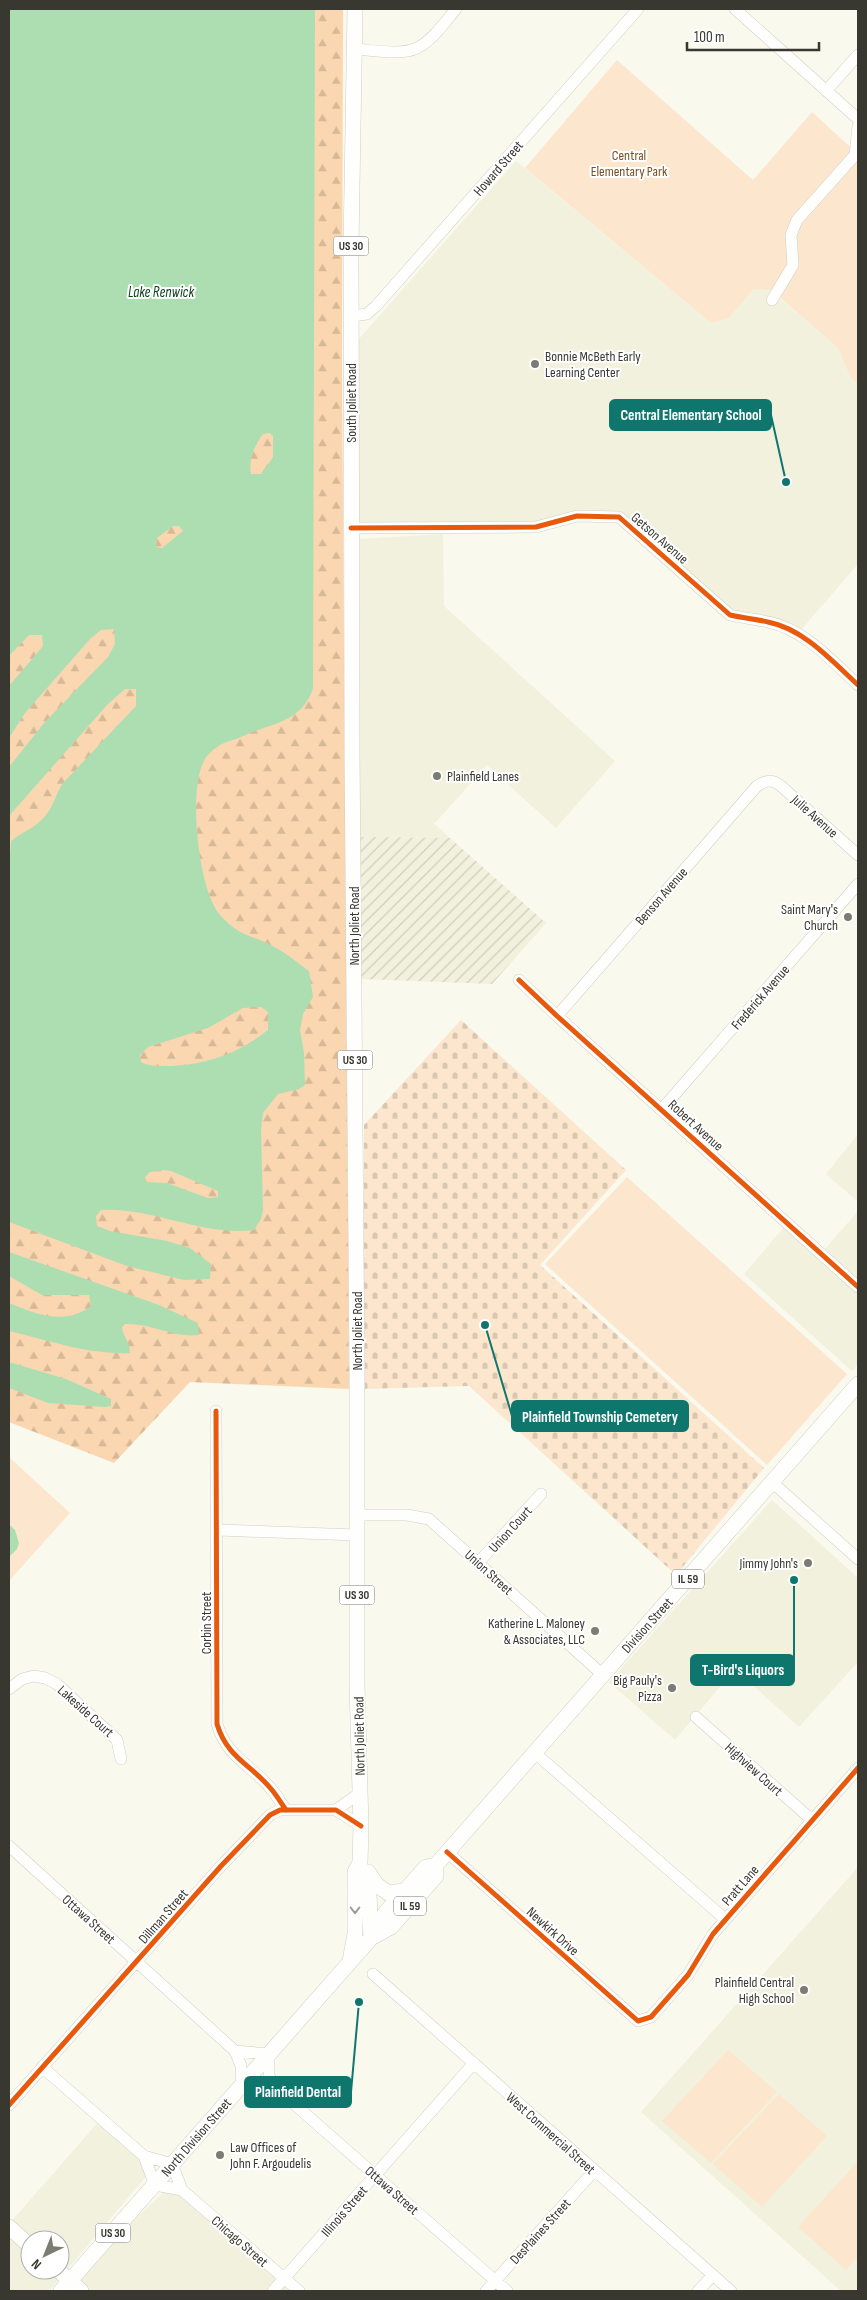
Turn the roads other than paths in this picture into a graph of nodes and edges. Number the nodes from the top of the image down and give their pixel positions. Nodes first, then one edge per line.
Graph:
1 (355, 9) edge
2 (456, 9) edge
3 (638, 9) edge
4 (734, 9) edge
5 (354, 49) junction
6 (858, 55) edge
7 (826, 91) junction
8 (858, 119) edge
9 (858, 126) edge
10 (856, 154) edge
11 (772, 300) dead end
12 (351, 316) junction
13 (352, 528) junction
14 (858, 685) edge
15 (769, 781) joint
16 (353, 798) joint
17 (858, 855) edge
18 (858, 884) edge
19 (519, 980) dead end
20 (556, 1016) junction
21 (662, 1109) junction
22 (858, 1287) edge
23 (858, 1384) edge
24 (216, 1411) dead end
25 (773, 1482) junction
26 (541, 1494) dead end
27 (356, 1515) junction
28 (218, 1530) junction
29 (356, 1534) junction
30 (858, 1560) edge
31 (478, 1563) junction
32 (603, 1675) junction
33 (9, 1689) edge
34 (696, 1717) dead end
35 (535, 1752) junction
36 (121, 1759) dead end
37 (858, 1768) edge
38 (360, 1793) junction
39 (286, 1810) junction
40 (336, 1810) junction
41 (812, 1820) junction
42 (361, 1826) junction
43 (9, 1846) edge
44 (447, 1852) junction
45 (436, 1865) junction
46 (364, 1868) junction
47 (404, 1891) junction
48 (725, 1919) junction
49 (371, 1938) junction
50 (350, 1961) junction
51 (137, 1962) junction
52 (372, 1974) dead end
53 (645, 2020) joint
54 (235, 2051) junction
55 (269, 2054) junction
56 (474, 2063) junction
57 (42, 2067) junction
58 (242, 2085) junction
59 (277, 2089) junction
60 (9, 2105) edge
61 (144, 2156) junction
62 (172, 2164) junction
63 (594, 2171) junction
64 (376, 2176) junction
65 (155, 2185) junction
66 (182, 2190) junction
67 (9, 2227) edge
68 (20, 2237) edge
69 (713, 2275) junction
70 (284, 2279) junction
71 (495, 2281) junction
72 (65, 2286) edge
73 (81, 2291) edge
74 (273, 2291) edge
75 (299, 2291) edge
76 (486, 2291) edge
77 (507, 2291) edge
78 (698, 2291) edge
79 (731, 2291) edge

1 - 5 main road, South Joliet Road / US 30
2 - 5 street
3 - 12 street, Howard Street
4 - 7 street
5 - 12 main road, South Joliet Road / US 30
6 - 7 street
7 - 8 street
9 - 10 street
10 - 11 street
12 - 13 main road, South Joliet Road / US 30
13 - 14 street, Getson Avenue
13 - 16 main road, South Joliet Road / US 30
15 - 17 street, Julie Avenue
15 - 20 street, Benson Avenue
16 - 27 main road, North Joliet Road / US 30
18 - 21 street, Frederick Avenue
19 - 20 street, Robert Avenue
20 - 21 street, Robert Avenue
21 - 22 street, Robert Avenue
23 - 25 main road, Division Street / IL 59
24 - 28 street, Corbin Street
25 - 30 street
25 - 32 main road, Division Street / IL 59
26 - 31 street, Union Court
27 - 29 main road, North Joliet Road / US 30
27 - 31 street, Union Street
28 - 29 street
28 - 39 street, Corbin Street
29 - 38 main road, North Joliet Road / US 30
31 - 32 street, Union Street
32 - 35 main road, Division Street / IL 59
33 - 36 street, Lakeside Court
34 - 41 street, Highview Court
35 - 44 main road, Division Street / IL 59
35 - 48 street
37 - 41 street, Pratt Lane
38 - 40 street
38 - 42 main road, North Joliet Road / US 30
39 - 40 street, Dillman Street
39 - 51 street, Dillman Street
40 - 42 street
41 - 48 street, Pratt Lane
42 - 46 main road, North Joliet Road / US 30
43 - 51 street, Ottawa Street
44 - 45 main road, Division Street / IL 59
44 - 53 street, Newkirk Drive
45 - 47 main road, Division Street / IL 59
45 - 49 main road, Division Street / IL 59
46 - 47 main road
46 - 49 main road, North Joliet Road / US 30
46 -> 50 main road, North Joliet Road / US 30
47 - 49 main road, Division Street / IL 59
48 - 53 street, Pratt Lane
49 - 50 main road, North Division Street / US 30
50 - 55 main road, North Division Street / US 30
51 - 54 street, Ottawa Street
51 - 57 street, Dillman Street
52 - 56 street, West Commercial Street
54 - 55 street
54 - 58 street
55 - 58 main road, North Division Street / US 30
55 - 59 street, Ottawa Street
56 - 63 street, West Commercial Street
56 - 64 street, Illinois Street
57 - 60 street, Dillman Street
57 - 61 street
58 - 59 street, Ottawa Street
58 - 62 main road, North Division Street / US 30
59 - 64 street, Ottawa Street
61 - 62 street
61 - 65 street
62 - 65 main road, North Division Street / US 30
62 - 66 street, Chicago Street
63 - 69 street, West Commercial Street
63 - 71 street, DesPlaines Street
64 - 70 street, Illinois Street
64 - 71 street, Ottawa Street
65 - 66 street
65 - 72 main road, North Division Street / US 30
66 - 70 street, Chicago Street
67 - 68 main road
69 - 78 street
69 - 79 street, West Commercial Street
70 - 74 street, Illinois Street
70 - 75 street, Chicago Street
71 - 76 street, DesPlaines Street
71 - 77 street, Ottawa Street
72 - 73 main road

